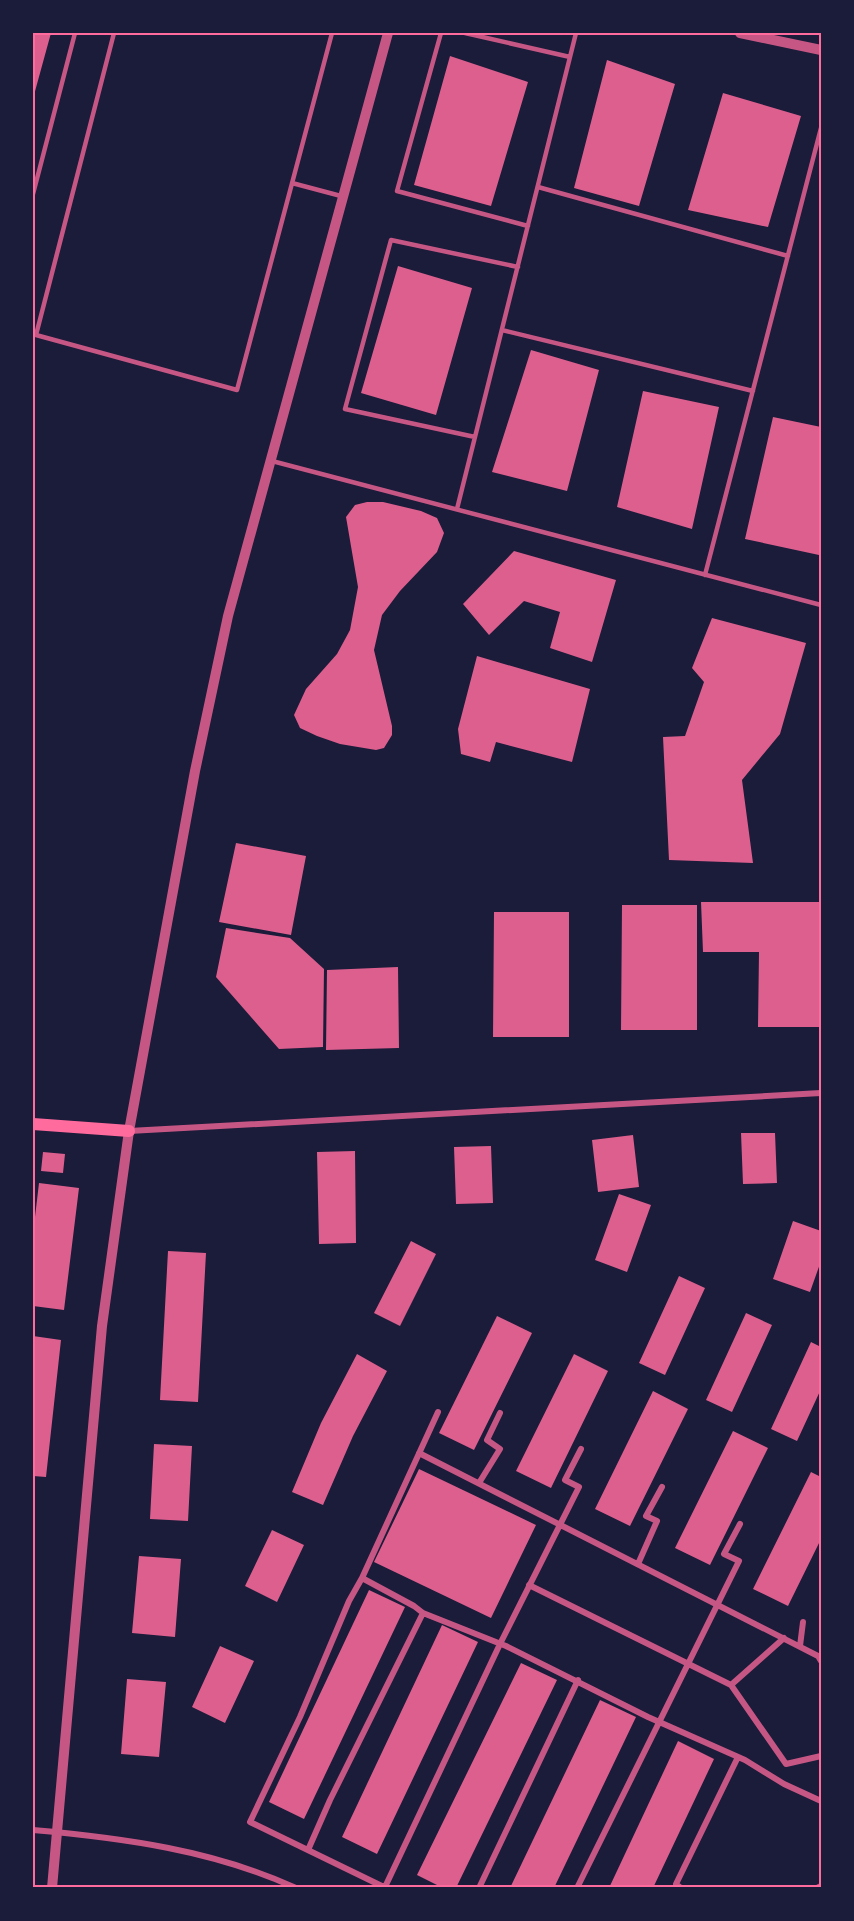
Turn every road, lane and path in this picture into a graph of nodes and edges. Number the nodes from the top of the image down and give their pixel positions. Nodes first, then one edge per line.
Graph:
1 (75, 33) edge
2 (114, 33) edge
3 (332, 33) edge
4 (388, 33) edge
5 (441, 33) edge
6 (465, 33) edge
7 (576, 33) edge
8 (740, 33) edge
9 (821, 50) edge
10 (570, 57) junction
11 (821, 128) edge
12 (292, 183) junction
13 (538, 188) junction
14 (33, 194) edge
15 (344, 197) junction
16 (528, 226) junction
17 (788, 256) junction
18 (518, 267) junction
19 (502, 330) junction
20 (753, 391) junction
21 (475, 437) junction
22 (272, 461) junction
23 (457, 510) junction
24 (705, 575) junction
25 (821, 605) edge
26 (821, 1093) edge
27 (33, 1124) edge
28 (129, 1131) junction
29 (438, 1412) dead end
30 (500, 1413) dead end
31 (581, 1449) dead end
32 (419, 1453) junction
33 (479, 1483) junction
34 (662, 1487) dead end
35 (559, 1524) junction
36 (740, 1524) dead end
37 (638, 1564) junction
38 (362, 1578) junction
39 (529, 1585) junction
40 (718, 1605) junction
41 (423, 1613) junction
42 (803, 1622) dead end
43 (784, 1638) junction
44 (500, 1644) junction
45 (800, 1646) junction
46 (821, 1661) edge
47 (689, 1664) junction
48 (578, 1680) junction
49 (731, 1685) junction
50 (660, 1722) junction
51 (821, 1756) edge
52 (738, 1757) junction
53 (821, 1801) edge
54 (33, 1830) edge
55 (57, 1832) junction
56 (308, 1850) junction
57 (52, 1888) edge
58 (296, 1888) edge
59 (385, 1888) edge
60 (479, 1888) edge
61 (577, 1888) edge
62 (681, 1888) edge

1 - 14 lane
2 - 12 lane
3 - 12 lane
4 - 15 street
5 - 16 lane
6 - 10 lane
7 - 10 lane
8 - 9 street
10 - 13 lane
11 - 17 lane
12 - 15 lane
13 - 16 lane
13 - 17 lane
15 - 22 street
16 - 18 lane
17 - 20 lane
18 - 19 lane
18 - 21 lane
19 - 20 lane
19 - 21 lane
20 - 24 lane
21 - 23 lane
22 - 23 lane
22 - 28 street
23 - 24 lane
24 - 25 lane
26 - 28 street
27 - 28 main road
28 - 55 street
29 - 32 street
30 - 33 street
31 - 35 street
32 - 33 street
32 - 38 street
33 - 35 street
34 - 37 street
35 - 37 street
35 - 39 street
36 - 40 street
37 - 40 street
38 - 41 street
38 - 56 street
39 - 44 street
39 - 47 street
40 - 43 street
40 - 47 street
41 - 44 street
41 - 56 street
42 - 45 street
43 - 45 street
43 - 49 street
44 - 48 street
44 - 59 street
45 - 46 street
47 - 49 street
47 - 50 street
48 - 50 street
48 - 60 street
49 - 51 street
50 - 52 street
50 - 61 street
52 - 53 street
52 - 62 street
54 - 55 street
55 - 57 street
55 - 58 street
56 - 59 street

